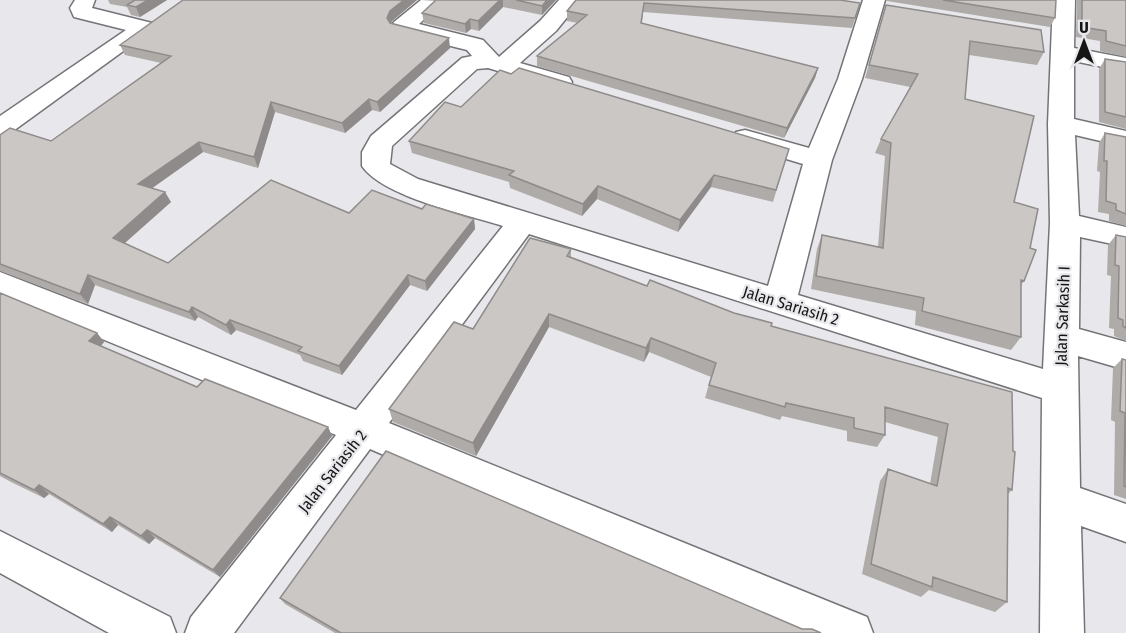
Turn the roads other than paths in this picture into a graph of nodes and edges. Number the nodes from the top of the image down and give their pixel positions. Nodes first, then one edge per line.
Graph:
1 (570, 0) edge
2 (1064, 0) edge
3 (432, 1) edge
4 (85, 2) dead end
5 (873, 6) edge
6 (1055, 42) junction
7 (496, 63) junction
8 (1126, 65) edge
9 (583, 89) edge
10 (1061, 124) junction
11 (0, 128) edge
12 (717, 130) edge
13 (1126, 139) edge
14 (818, 160) junction
15 (522, 222) junction
16 (1065, 222) junction
17 (1126, 237) edge
18 (0, 284) edge
19 (780, 302) junction
20 (1061, 338) junction
21 (1126, 356) edge
22 (1060, 389) junction
23 (364, 430) junction
24 (1061, 500) junction
25 (1126, 523) edge
26 (0, 551) edge
27 (147, 631) edge
28 (207, 633) edge
29 (851, 633) edge
30 (1062, 633) edge

1 - 7 street
2 - 6 street, Jalan Sarkasih I
3 - 7 street
4 - 11 street
5 - 14 street
6 - 8 street
6 - 10 street, Jalan Sarkasih I
7 - 9 street
7 - 15 street, Jalan Sariasih 2
10 - 13 street
10 - 16 street, Jalan Sarkasih I
12 - 14 street
14 - 19 street
15 - 19 street, Jalan Sariasih 2
15 - 23 street, Jalan Sariasih 2
16 - 17 street
16 - 20 street, Jalan Sarkasih I
18 - 23 street
19 - 22 street, Jalan Sariasih 2
20 - 21 street
20 - 22 street, Jalan Sarkasih I
22 - 24 street, Jalan Sarkasih I
23 - 28 street, Jalan Sariasih 2
23 - 29 street
24 - 25 street
24 - 30 street, Jalan Sarkasih I
26 - 27 street

